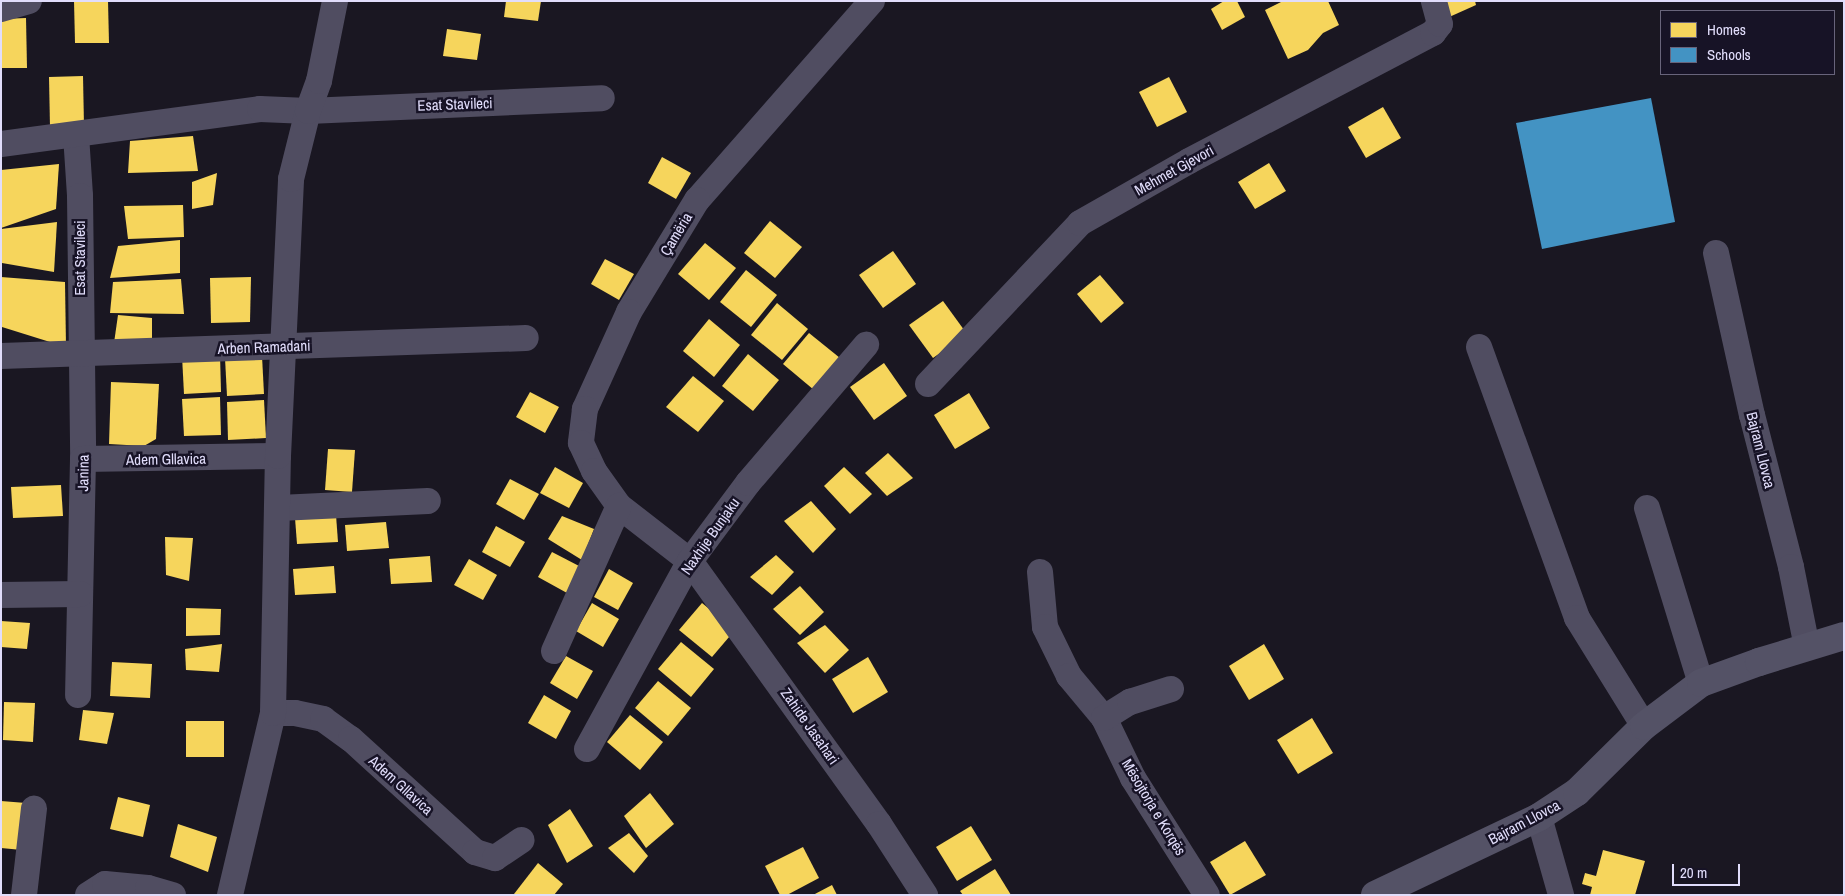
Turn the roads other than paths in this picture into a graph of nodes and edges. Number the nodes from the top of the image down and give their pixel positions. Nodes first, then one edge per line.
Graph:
1 (29, 1) edge
2 (335, 1) edge
3 (872, 1) edge
4 (1434, 1) edge
5 (1, 9) edge
6 (602, 98) dead end
7 (308, 112) junction
8 (76, 135) junction
9 (1, 144) edge
10 (1716, 253) dead end
11 (526, 338) dead end
12 (285, 345) junction
13 (866, 345) dead end
14 (1479, 347) dead end
15 (81, 351) junction
16 (1, 356) edge
17 (928, 384) dead end
18 (278, 456) junction
19 (83, 459) junction
20 (428, 501) dead end
21 (619, 506) junction
22 (279, 508) junction
23 (1647, 508) dead end
24 (690, 561) junction
25 (1040, 572) dead end
26 (80, 594) junction
27 (1, 595) edge
28 (1844, 636) edge
29 (1807, 647) junction
30 (554, 651) dead end
31 (1702, 684) junction
32 (1171, 690) dead end
33 (78, 695) dead end
34 (273, 713) junction
35 (1104, 718) junction
36 (1644, 726) junction
37 (587, 749) dead end
38 (34, 809) dead end
39 (1539, 817) junction
40 (522, 840) dead end
41 (24, 895) edge
42 (88, 895) edge
43 (173, 895) edge
44 (230, 895) edge
45 (925, 895) edge
46 (1207, 895) edge
47 (1375, 895) edge
48 (1561, 895) edge

1 - 5 street
2 - 7 street
3 - 21 street, Çamëria
4 - 17 street, Mehmet Gjevori
6 - 7 street, Esat Stavileci
7 - 8 street, Esat Stavileci
7 - 12 street
8 - 9 street, Esat Stavileci
8 - 15 street, Esat Stavileci
10 - 29 street, Bajram Llovca
11 - 12 street, Arben Ramadani
12 - 15 street, Arben Ramadani
12 - 18 street
13 - 24 street, Naxhije Bunjaku
14 - 36 street
15 - 16 street, Arben Ramadani
15 - 19 street, Janina
18 - 19 street, Adem Gllavica
18 - 22 street
19 - 26 street, Janina
20 - 22 street
21 - 24 street, Çamëria
21 - 30 street
22 - 34 street
23 - 31 street
24 - 37 street, Naxhije Bunjaku
24 - 45 street, Zahide Jasahari
25 - 35 street, Mësojtorja e Korqës
26 - 27 street
26 - 33 street, Janina
28 - 29 street, Bajram Llovca
29 - 31 street, Bajram Llovca
31 - 36 street, Bajram Llovca
32 - 35 street
34 - 40 street, Adem Gllavica
34 - 44 street
35 - 46 street, Mësojtorja e Korqës
36 - 39 street, Bajram Llovca
38 - 41 street
39 - 47 street, Bajram Llovca
39 - 48 street
42 - 43 street

